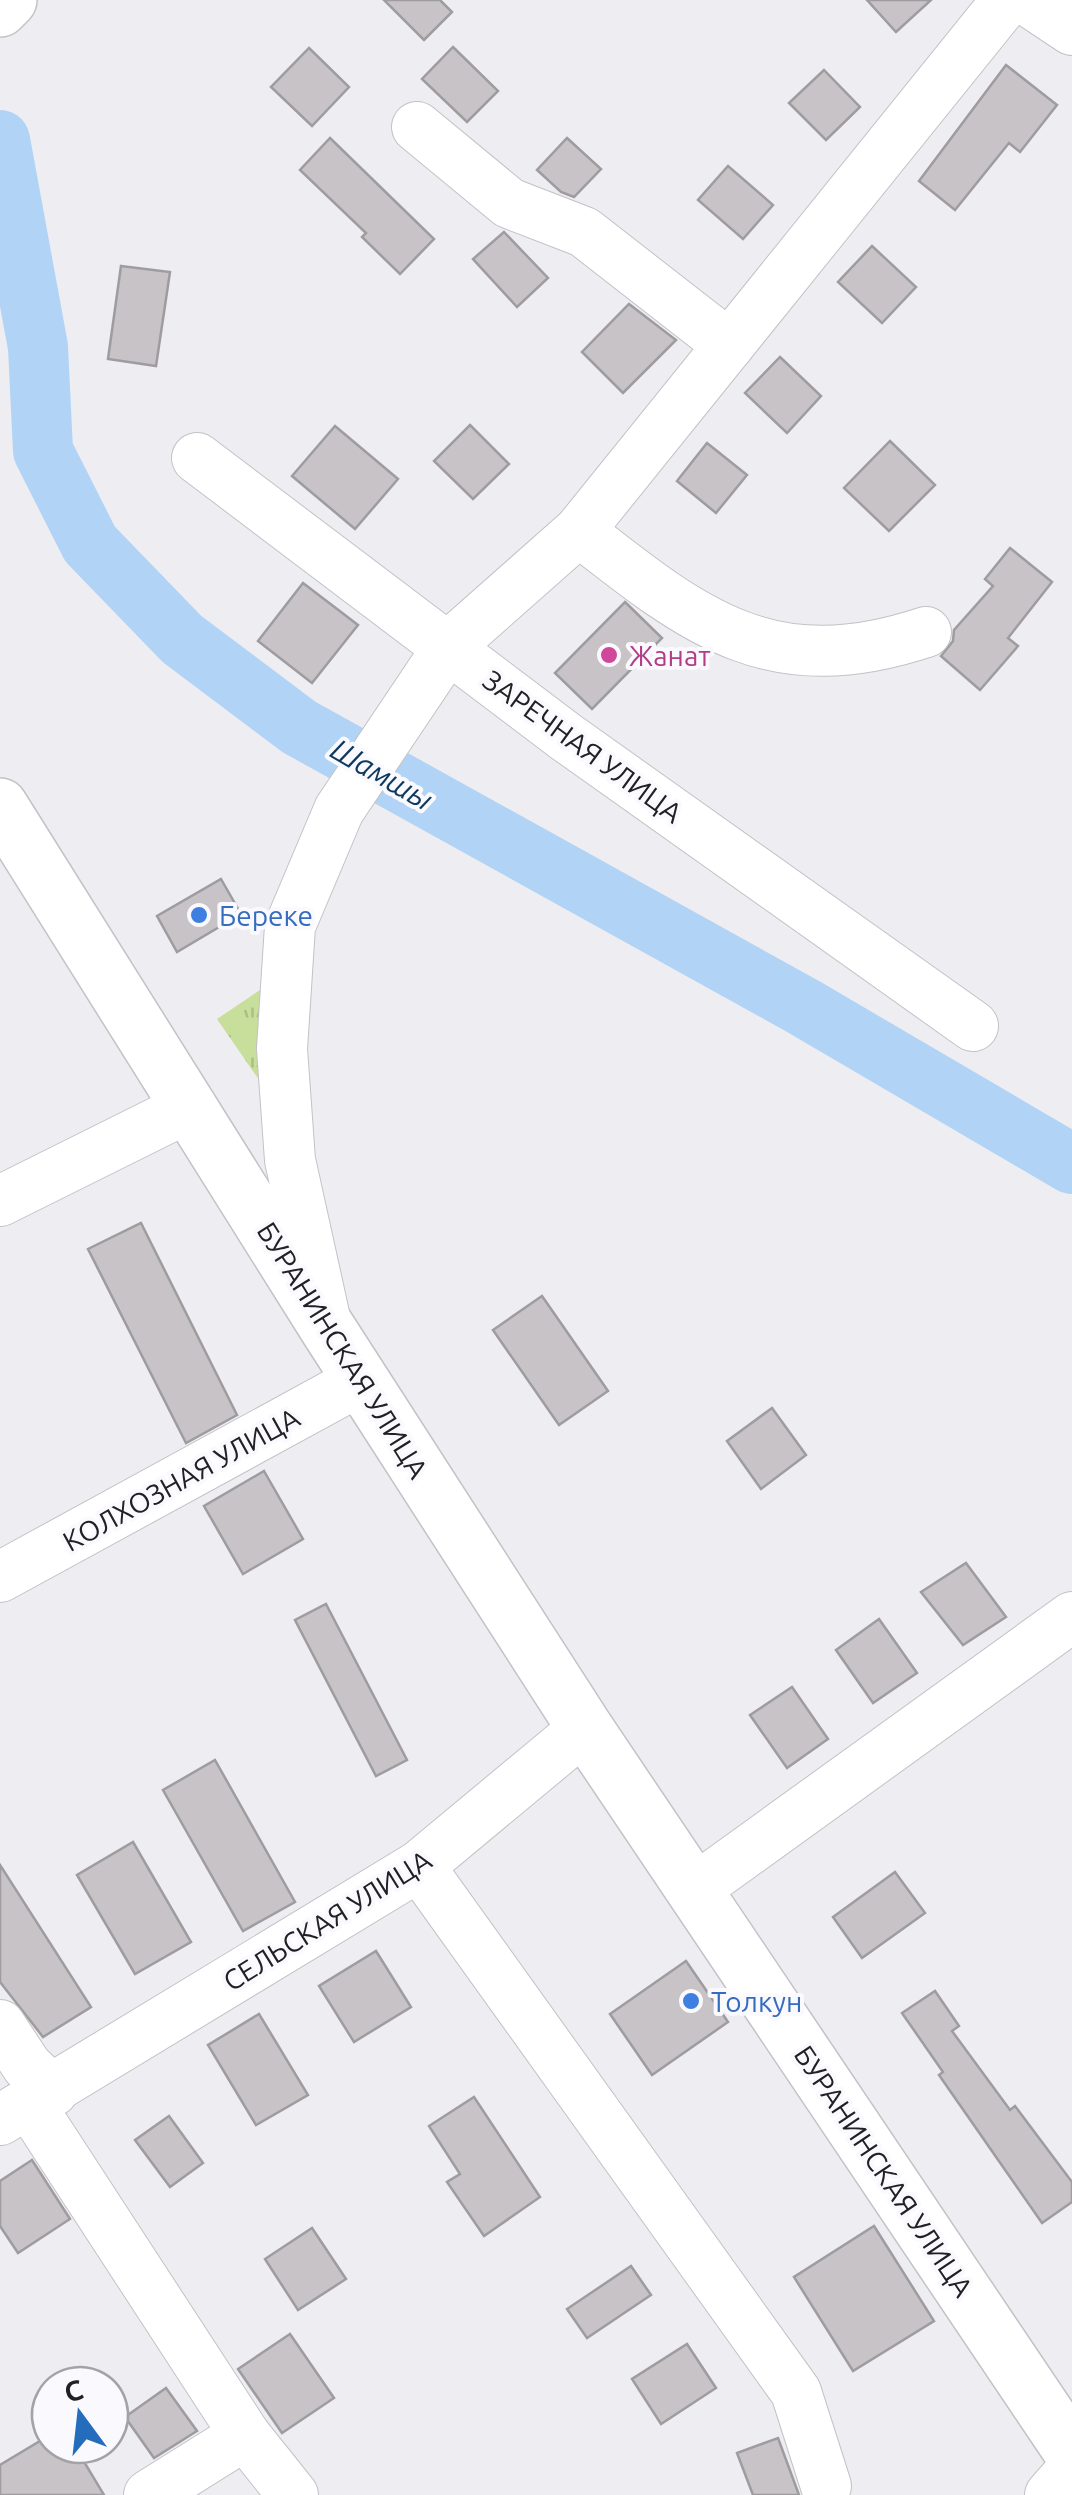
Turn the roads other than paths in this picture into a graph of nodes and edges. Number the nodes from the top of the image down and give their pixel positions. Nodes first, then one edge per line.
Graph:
1 (8, 0) edge
2 (1007, 0) edge
3 (1027, 0) edge
4 (0, 9) edge
5 (1072, 30) edge
6 (418, 127) dead end
7 (729, 346) junction
8 (197, 458) dead end
9 (580, 531) junction
10 (926, 632) dead end
11 (449, 646) junction
12 (0, 806) edge
13 (973, 1026) dead end
14 (192, 1106) junction
15 (0, 1201) edge
16 (328, 1328) junction
17 (361, 1380) junction
18 (0, 1578) edge
19 (1072, 1617) edge
20 (586, 1728) junction
21 (420, 1866) junction
22 (695, 1889) junction
23 (0, 2025) edge
24 (28, 2106) edge
25 (245, 2434) junction
26 (1072, 2452) edge
27 (1072, 2470) edge
28 (826, 2486) dead end
29 (149, 2495) edge
30 (293, 2495) edge
31 (1050, 2495) edge

1 - 4 main road
2 - 7 street
3 - 5 street
6 - 7 street
7 - 9 street
8 - 11 street, ЗАРЕЧНАЯ УЛИЦА
9 - 10 street
9 - 11 street
11 - 13 street, ЗАРЕЧНАЯ УЛИЦА
11 - 16 street
12 - 14 main road, БУРАНИНСКАЯ УЛИЦА
14 - 15 street
14 - 16 main road, БУРАНИНСКАЯ УЛИЦА
16 - 17 main road, БУРАНИНСКАЯ УЛИЦА
17 - 18 street, КОЛХОЗНАЯ УЛИЦА
17 - 20 main road, БУРАНИНСКАЯ УЛИЦА
19 - 22 street
20 - 21 street, СЕЛЬСКАЯ УЛИЦА
20 - 22 main road, БУРАНИНСКАЯ УЛИЦА
21 - 24 street, СЕЛЬСКАЯ УЛИЦА
21 - 28 street
22 - 26 main road, БУРАНИНСКАЯ УЛИЦА
23 - 24 street
24 - 25 street
25 - 29 street
25 - 30 street
27 - 31 street

